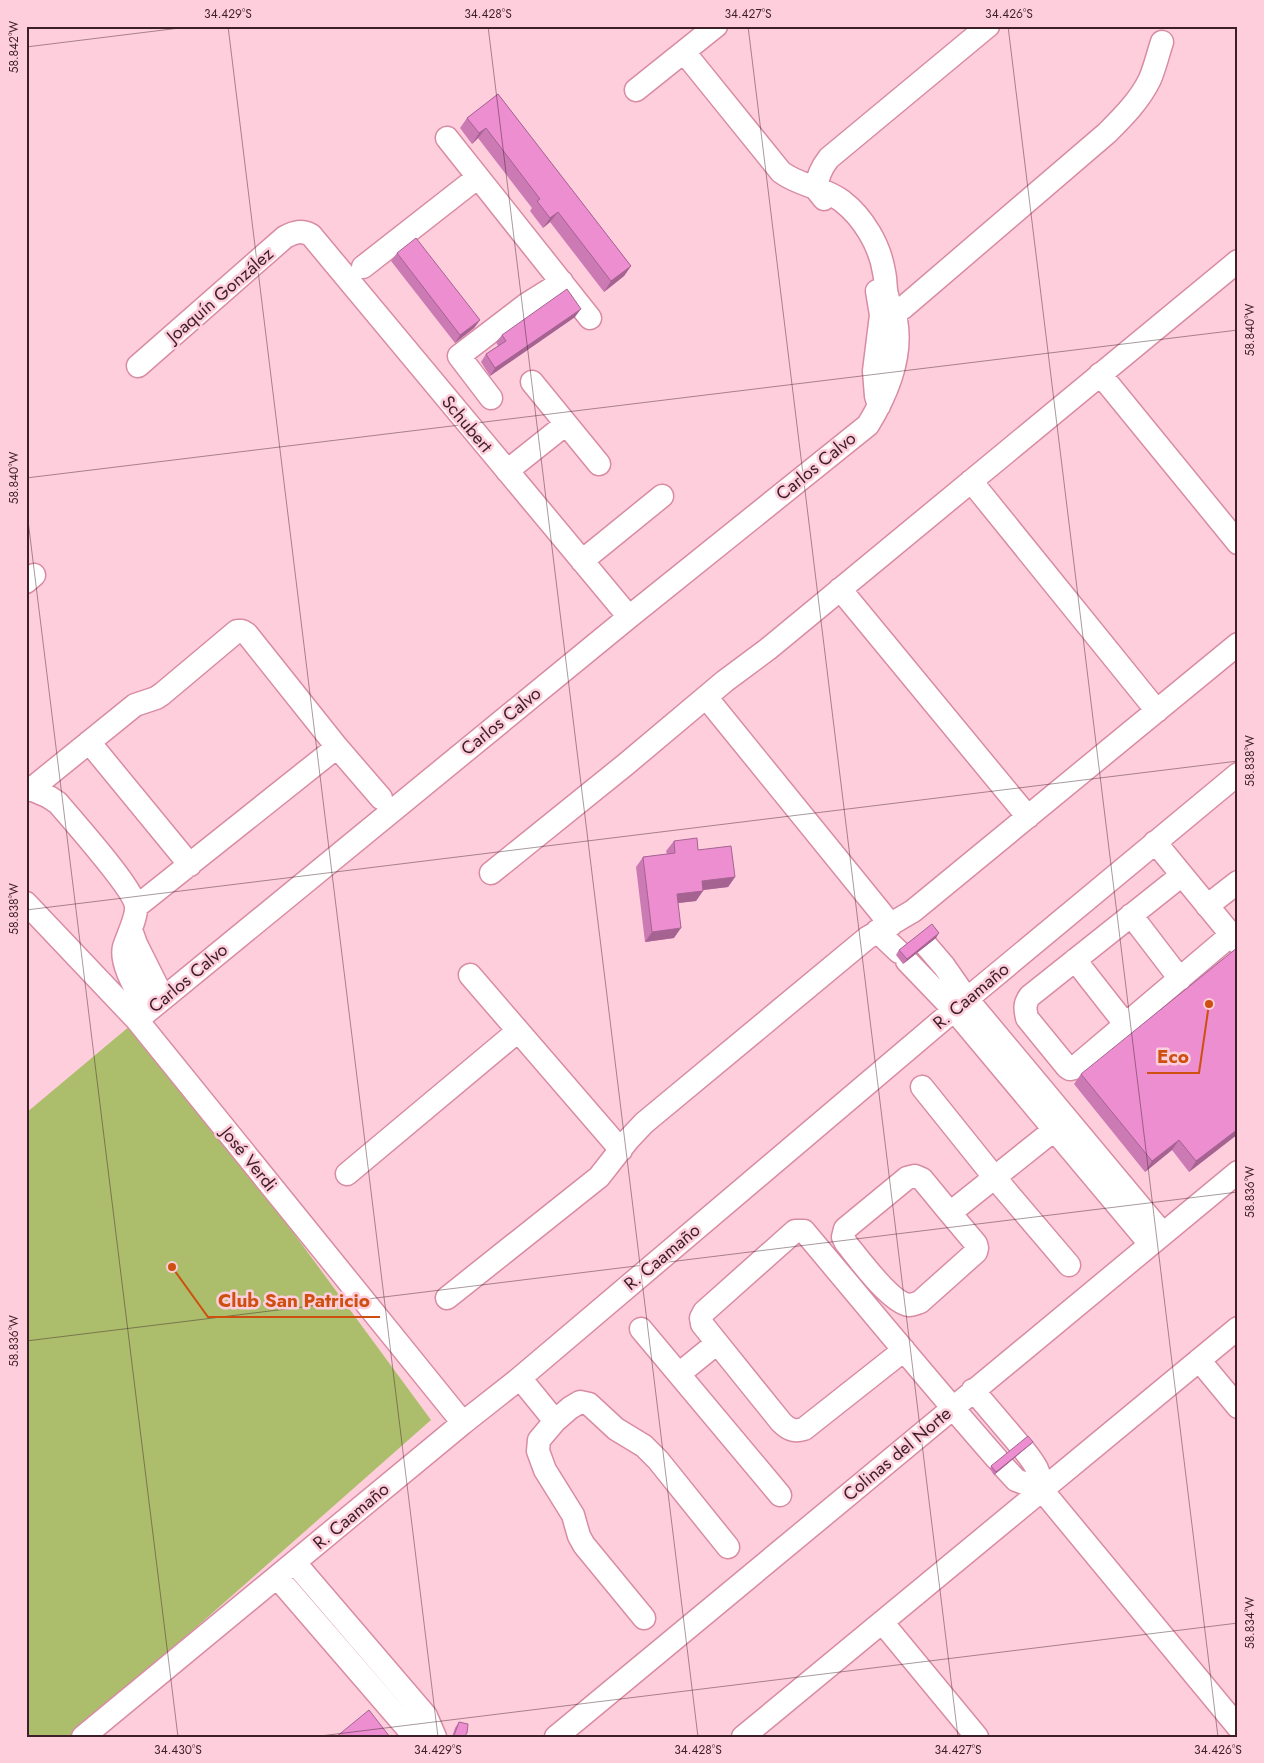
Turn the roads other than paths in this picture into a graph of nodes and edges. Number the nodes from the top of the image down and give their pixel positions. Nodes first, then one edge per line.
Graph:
1 (716, 26) edge
2 (988, 26) edge
3 (1162, 42) dead end
4 (684, 52) junction
5 (636, 90) dead end
6 (447, 138) dead end
7 (478, 177) junction
8 (816, 189) junction
9 (305, 232) joint
10 (363, 267) dead end
11 (1234, 270) edge
12 (562, 282) junction
13 (888, 314) junction
14 (590, 318) dead end
15 (464, 362) junction
16 (138, 366) dead end
17 (1100, 374) junction
18 (532, 382) dead end
19 (434, 383) junction
20 (491, 398) dead end
21 (566, 424) junction
22 (599, 464) dead end
23 (507, 471) junction
24 (970, 481) junction
25 (662, 496) dead end
26 (711, 532) dead end
27 (1238, 544) edge
28 (582, 561) junction
29 (840, 589) junction
30 (625, 612) junction
31 (1238, 644) edge
32 (706, 697) junction
33 (1157, 711) junction
34 (89, 742) junction
35 (338, 747) junction
36 (1238, 774) edge
37 (28, 788) edge
38 (381, 798) dead end
39 (1028, 817) junction
40 (1155, 842) junction
41 (190, 865) junction
42 (491, 873) dead end
43 (1182, 875) junction
44 (1238, 882) edge
45 (26, 903) edge
46 (1207, 906) junction
47 (136, 907) junction
48 (1131, 915) junction
49 (890, 925) junction
50 (1235, 939) edge
51 (1075, 960) junction
52 (470, 975) dead end
53 (1180, 979) junction
54 (960, 1004) junction
55 (150, 1010) junction
56 (1126, 1025) junction
57 (518, 1031) junction
58 (922, 1087) dead end
59 (1054, 1130) junction
60 (620, 1150) junction
61 (1238, 1172) edge
62 (347, 1174) dead end
63 (995, 1178) junction
64 (950, 1213) junction
65 (1156, 1239) junction
66 (1069, 1265) dead end
67 (448, 1298) dead end
68 (1238, 1328) edge
69 (641, 1329) dead end
70 (717, 1343) junction
71 (904, 1350) junction
72 (1199, 1360) junction
73 (679, 1374) junction
74 (520, 1378) junction
75 (974, 1390) junction
76 (1238, 1407) edge
77 (952, 1408) junction
78 (555, 1421) junction
79 (463, 1423) junction
80 (1042, 1490) junction
81 (780, 1495) dead end
82 (728, 1547) dead end
83 (295, 1563) junction
84 (278, 1577) junction
85 (644, 1618) dead end
86 (882, 1622) junction
87 (1238, 1727) edge
88 (83, 1737) edge
89 (415, 1737) edge
90 (435, 1737) edge
91 (556, 1737) edge
92 (743, 1737) edge
93 (977, 1737) edge

1 - 4 street
2 - 8 street
3 - 13 street
4 - 5 street
4 - 8 street
6 - 7 street
7 - 10 street
7 - 12 street
8 - 13 street
9 - 16 street, Joaquín González
9 - 19 street, Schubert
11 - 17 street
12 - 14 street
12 - 15 street
13 - 30 street, Carlos Calvo
15 - 19 street
15 - 20 street
17 - 24 street
17 - 27 street
18 - 21 street
19 - 23 street, Schubert
21 - 22 street
21 - 23 street
23 - 28 street, Schubert
24 - 29 street
24 - 33 street
25 - 28 street
26 - 30 street
28 - 30 street, Schubert
29 - 32 street
29 - 39 street
30 - 55 street, Carlos Calvo
31 - 33 street
32 - 42 street
32 - 49 street
33 - 39 street
34 - 35 street
34 - 37 street
34 - 41 street
35 - 38 street
35 - 41 street
36 - 40 street, R. Caamaño
37 - 47 street
39 - 49 street
40 - 43 street
40 - 54 street, R. Caamaño
41 - 47 street
43 - 46 street
43 - 48 street
44 - 46 street
45 - 55 street, José Verdi
46 - 50 street
47 - 55 street
48 - 51 street
48 - 53 street
49 - 54 street
49 - 54 street
49 - 60 street
50 - 53 street
51 - 56 street
51 - 56 street
52 - 57 street
53 - 56 street
54 - 59 street
54 - 65 street
54 - 74 street, R. Caamaño
55 - 79 street, José Verdi
57 - 60 street
57 - 62 street
58 - 63 street
59 - 63 street
59 - 65 street
60 - 67 street
61 - 65 street, Colinas del Norte
63 - 64 street
63 - 66 street
64 - 64 street
65 - 75 street, Colinas del Norte
68 - 72 street
69 - 73 street
70 - 71 street
70 - 71 street
70 - 73 street
71 - 77 street
72 - 76 street
72 - 80 street
73 - 81 street
74 - 78 street
74 - 79 street, R. Caamaño
75 - 77 street, Colinas del Norte
75 - 80 street
77 - 80 street
77 - 91 street, Colinas del Norte
78 - 82 street
78 - 85 street
79 - 83 street, R. Caamaño
80 - 86 street
80 - 87 street
83 - 84 street, R. Caamaño
83 - 90 street
84 - 88 street, R. Caamaño
84 - 89 street
86 - 92 street
86 - 93 street

